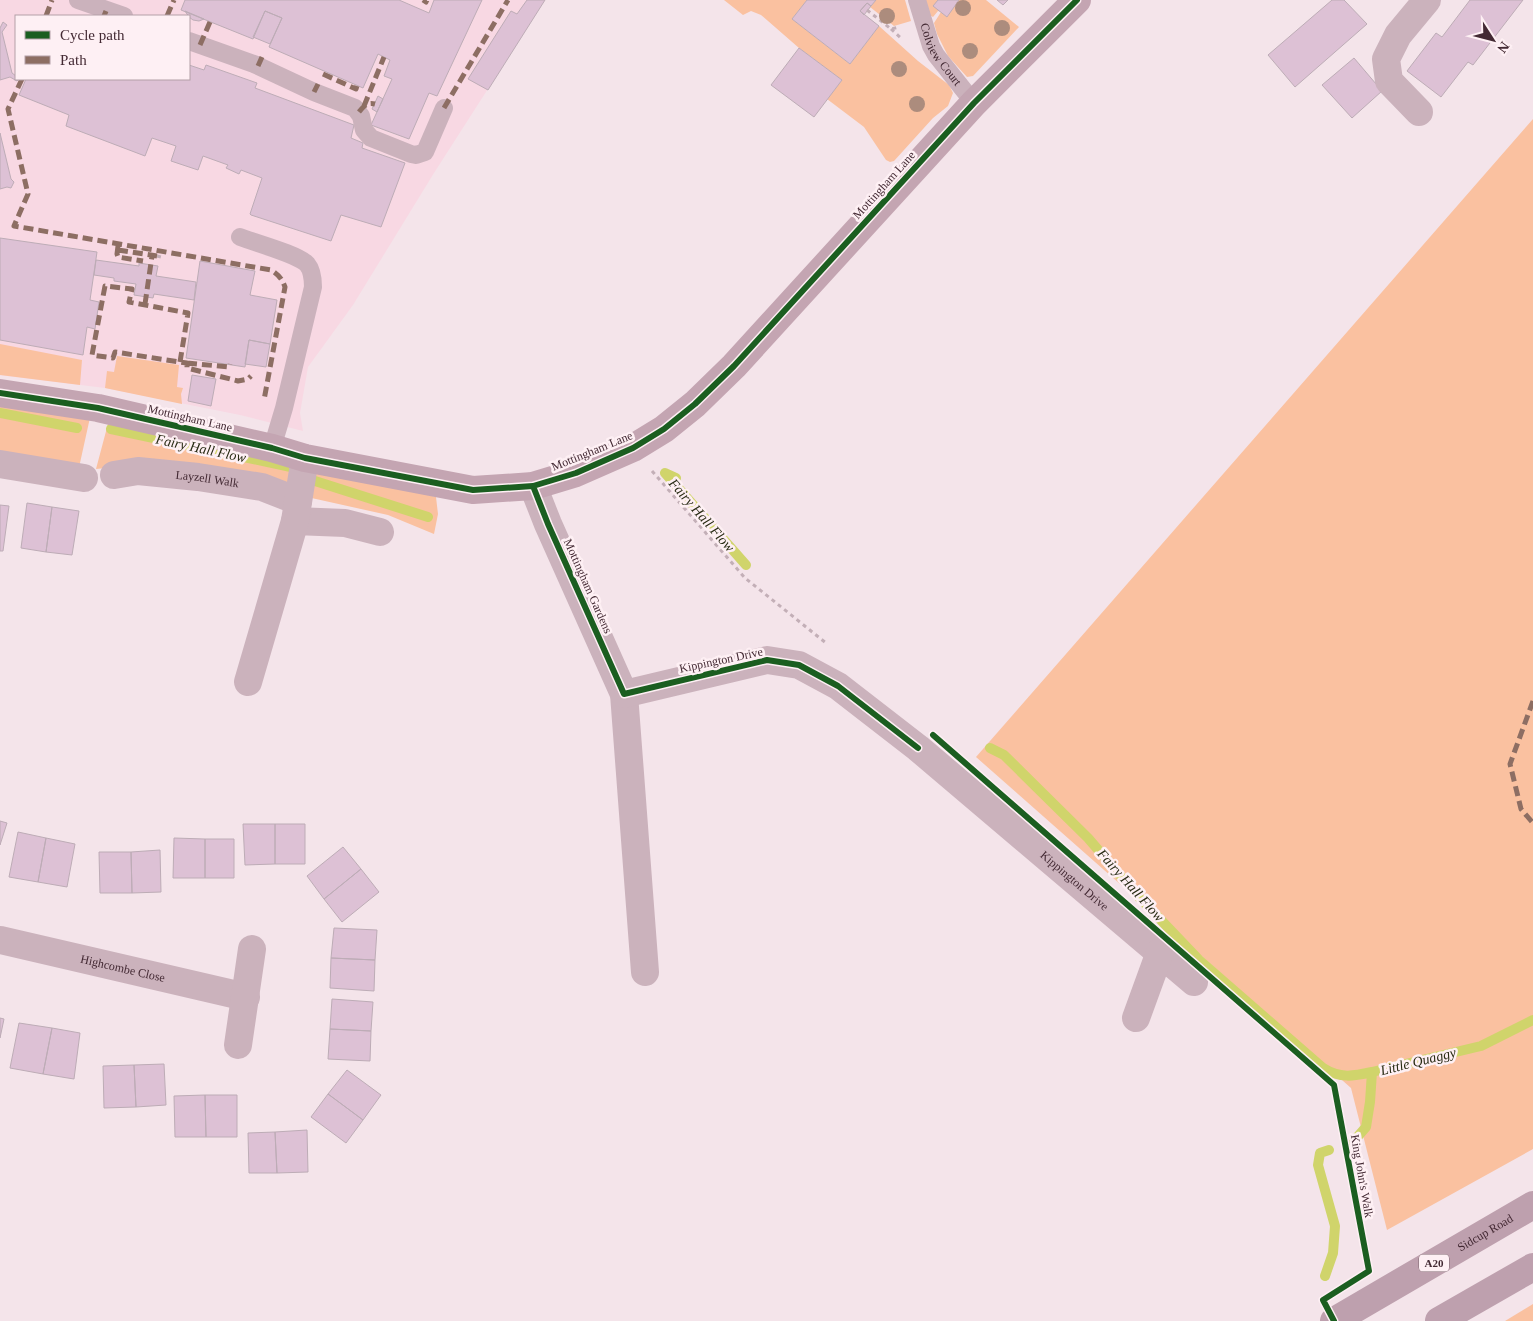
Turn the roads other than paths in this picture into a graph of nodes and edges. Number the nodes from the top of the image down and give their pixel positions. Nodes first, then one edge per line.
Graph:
1 (78, 0) edge
2 (917, 0) edge
3 (1077, 0) edge
4 (1427, 0) edge
5 (121, 15) edge
6 (190, 40) edge
7 (974, 103) junction
8 (444, 108) dead end
9 (1418, 112) dead end
10 (240, 237) dead end
11 (0, 393) edge
12 (272, 448) junction
13 (305, 458) junction
14 (0, 464) edge
15 (114, 475) dead end
16 (84, 478) dead end
17 (533, 486) junction
18 (296, 511) junction
19 (380, 532) dead end
20 (248, 682) dead end
21 (624, 694) junction
22 (0, 940) edge
23 (252, 949) dead end
24 (1160, 952) junction
25 (645, 972) dead end
26 (1194, 982) dead end
27 (246, 997) junction
28 (1136, 1018) dead end
29 (238, 1045) dead end
30 (1533, 1205) edge
31 (1533, 1267) edge
32 (1334, 1321) edge
33 (1439, 1321) edge

1 - 5 lane
2 - 7 lane, Colview Court
3 - 7 street, Mottingham Lane
4 - 9 street
6 - 8 lane
7 - 17 street, Mottingham Lane
10 - 12 lane
11 - 12 street, Mottingham Lane
12 - 13 street, Mottingham Lane
13 - 17 street, Mottingham Lane
13 - 18 street
14 - 16 street
15 - 18 street, Layzell Walk
17 - 21 street, Mottingham Gardens
18 - 19 street, Layzell Walk
18 - 20 street
21 - 24 street, Kippington Drive
21 - 25 street, Mottingham Gardens
22 - 27 street, Highcombe Close
23 - 27 street
24 - 26 street, Kippington Drive
24 - 28 street
27 - 29 street
30 - 32 highway, Sidcup Road / A20
31 - 33 highway

